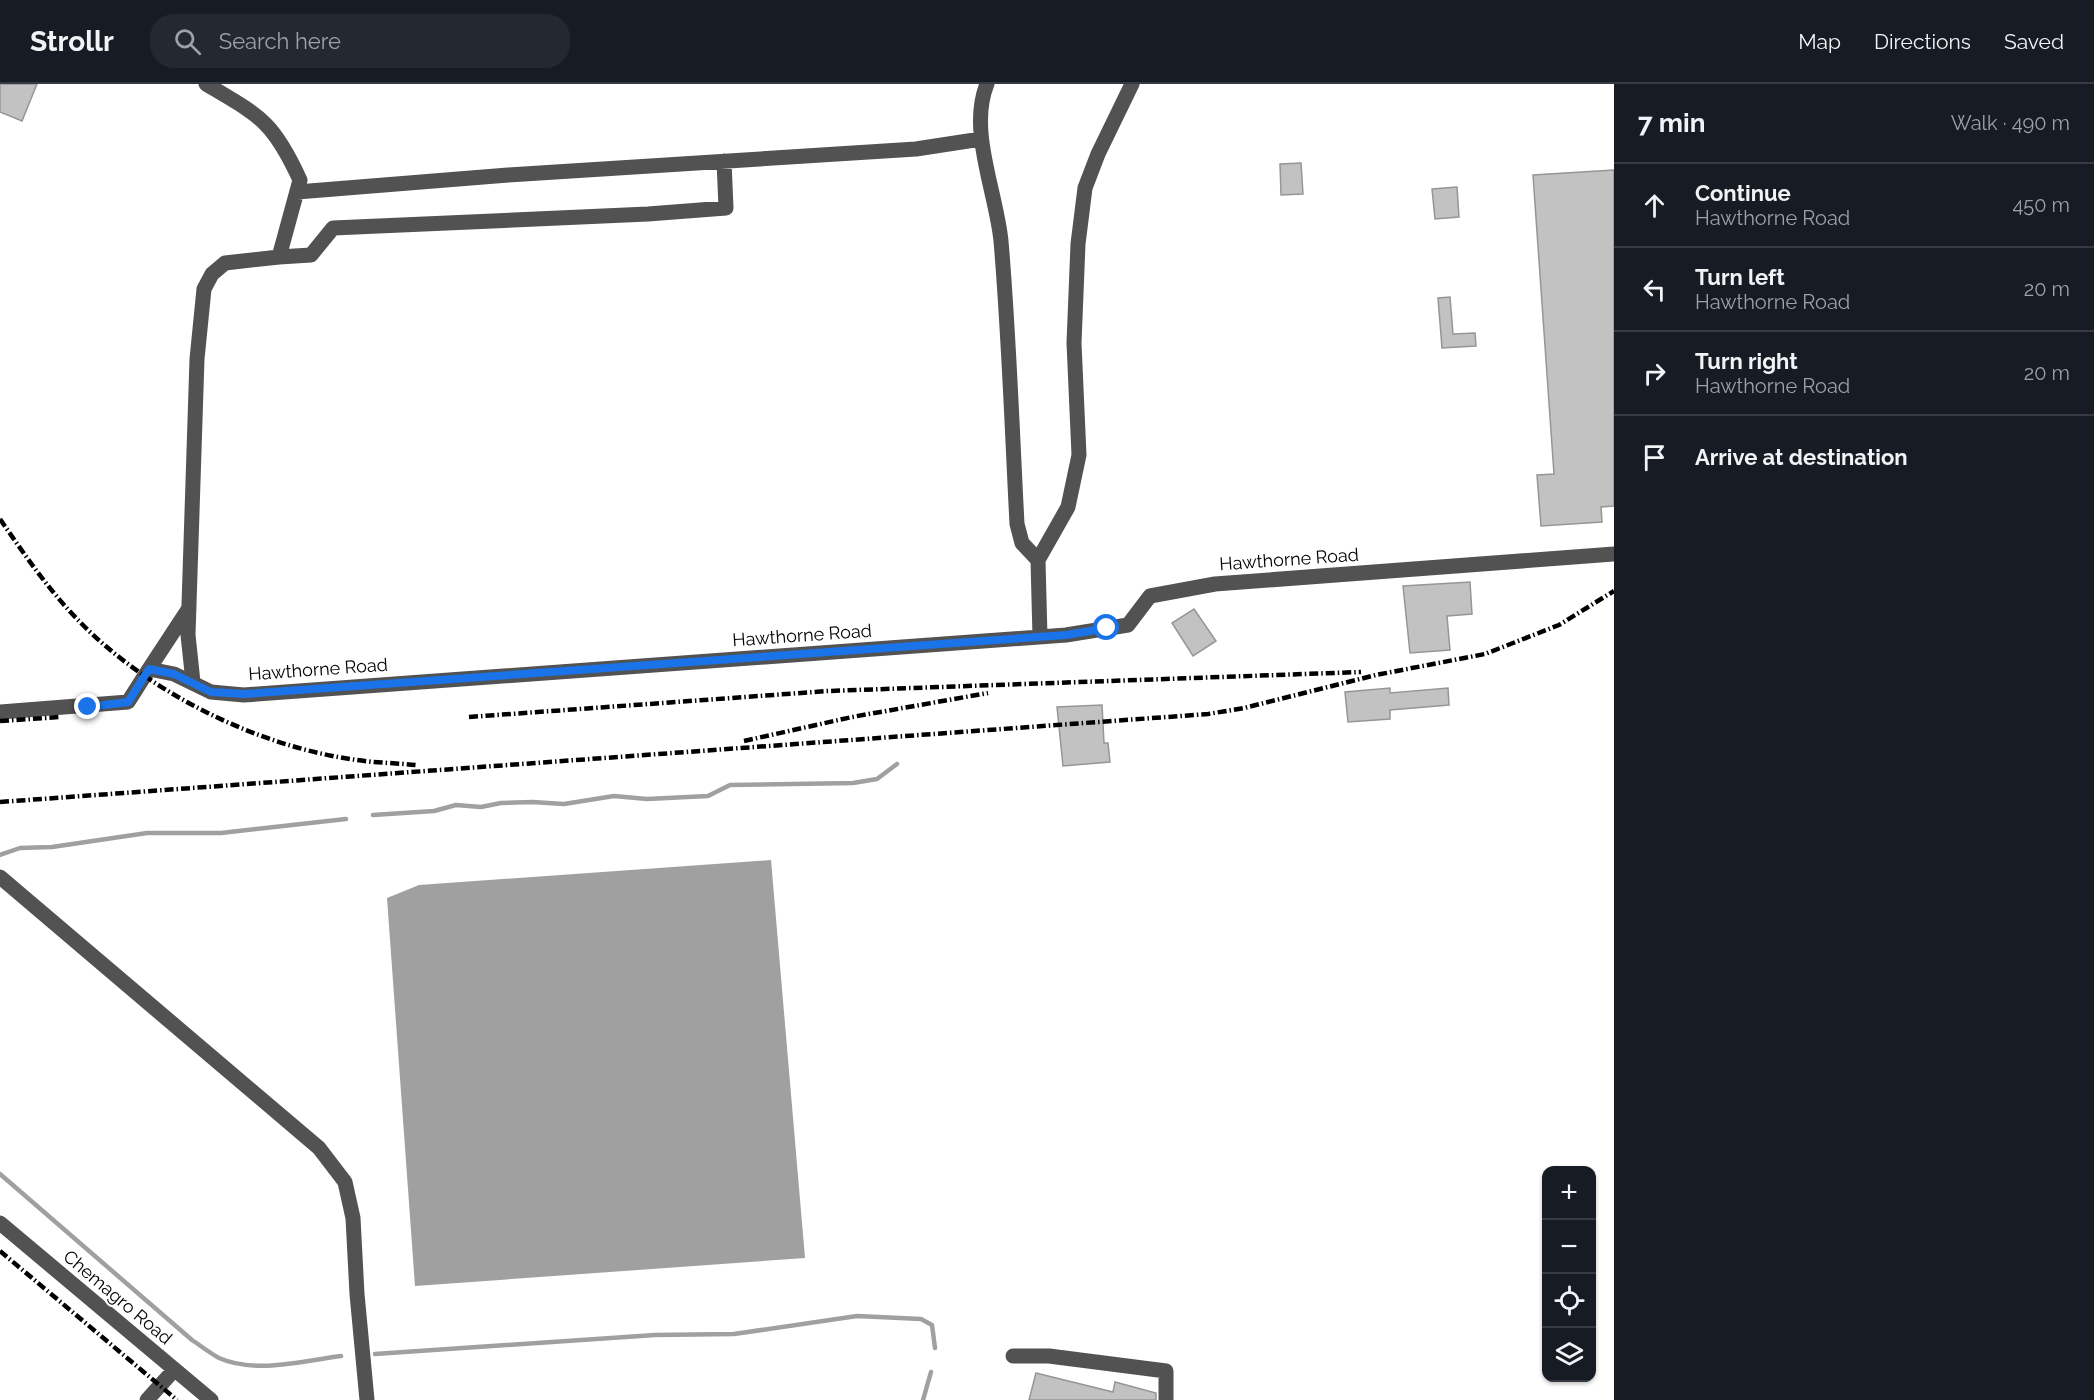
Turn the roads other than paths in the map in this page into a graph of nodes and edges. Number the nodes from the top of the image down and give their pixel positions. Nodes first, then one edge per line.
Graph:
1 (206, 84) edge
2 (987, 84) edge
3 (1132, 84) edge
4 (981, 139) junction
5 (724, 161) junction
6 (297, 192) junction
7 (279, 257) junction
8 (1614, 554) edge
9 (1038, 560) junction
10 (190, 605) junction
11 (1040, 637) junction
12 (149, 669) junction
13 (193, 682) junction
14 (0, 712) edge
15 (0, 877) edge
16 (0, 1223) edge
17 (1012, 1356) dead end
18 (174, 1370) junction
19 (147, 1400) edge
20 (211, 1400) edge
21 (367, 1400) edge
22 (1166, 1400) edge

1 - 6 street
2 - 4 street
3 - 9 street
4 - 5 street
4 - 9 street
5 - 6 street
5 - 7 street
6 - 7 street
7 - 10 street
8 - 11 street, Hawthorne Road
9 - 11 street
10 - 12 street
10 - 13 street
11 - 13 street, Hawthorne Road
12 - 13 street, Hawthorne Road
12 - 14 street
15 - 21 street
16 - 18 street, Chemagro Road
17 - 22 street
18 - 19 street
18 - 20 street, Chemagro Road

